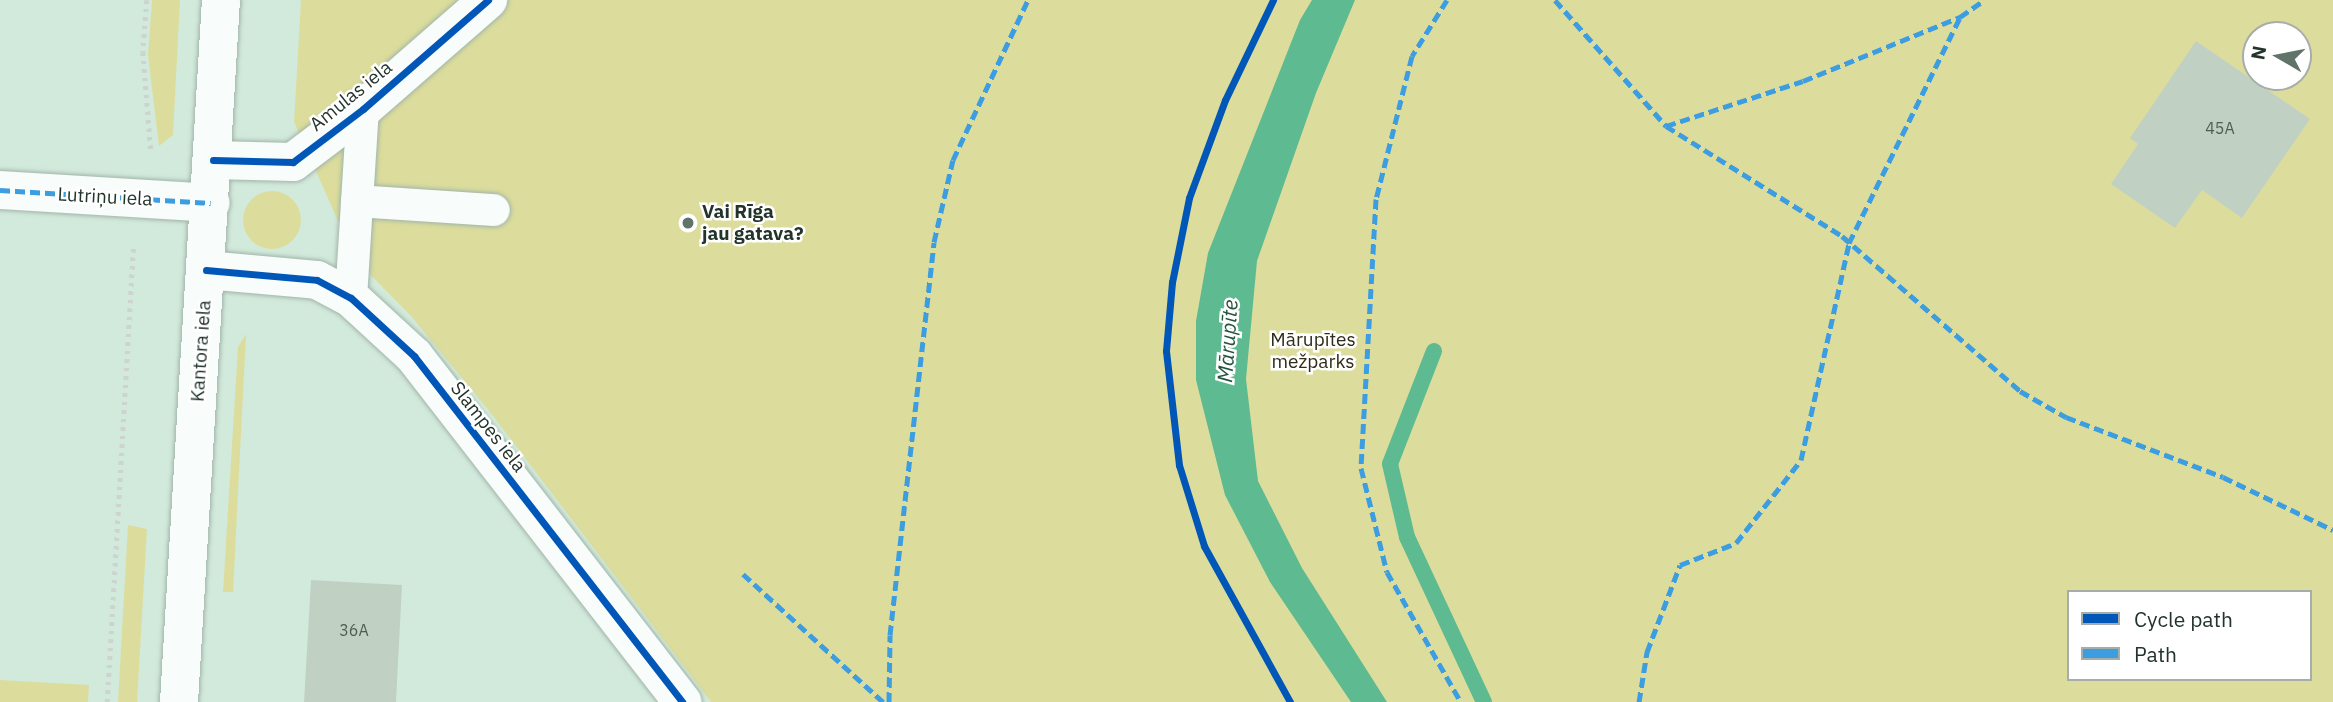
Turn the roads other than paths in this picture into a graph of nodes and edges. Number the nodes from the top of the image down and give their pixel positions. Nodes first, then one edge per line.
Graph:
1 (221, 0) edge
2 (488, 0) edge
3 (363, 109) junction
4 (213, 160) junction
5 (0, 190) edge
6 (357, 201) junction
7 (211, 203) junction
8 (494, 210) dead end
9 (206, 270) junction
10 (351, 298) junction
11 (179, 702) edge
12 (682, 702) edge

1 - 4 street, Kantora iela
2 - 3 street, Amulas iela
3 - 4 street, Amulas iela
3 - 6 lane
4 - 7 street, Kantora iela
5 - 7 street, Lutriņu iela
6 - 8 lane
6 - 10 lane
7 - 9 street, Kantora iela
9 - 10 street, Slampes iela
9 - 11 street, Kantora iela
10 - 12 street, Slampes iela

